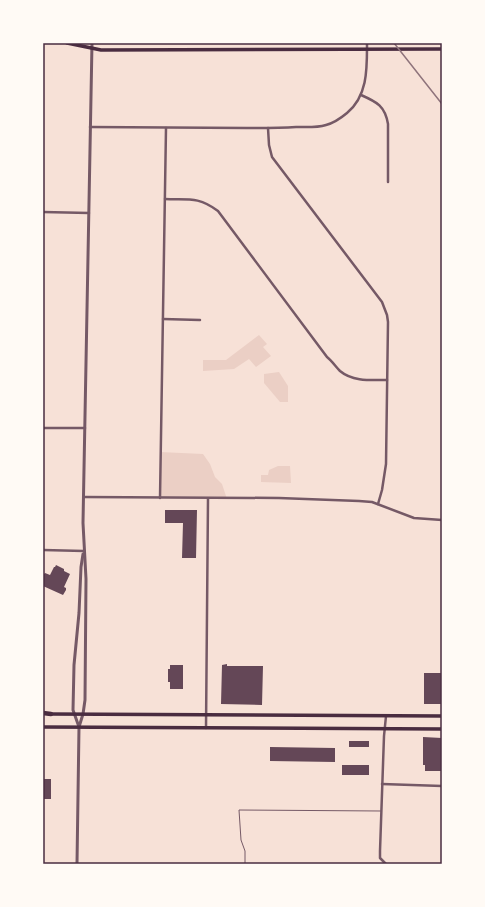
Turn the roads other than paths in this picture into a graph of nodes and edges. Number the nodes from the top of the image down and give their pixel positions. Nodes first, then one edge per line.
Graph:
1 (67, 43) edge
2 (92, 43) edge
3 (367, 43) edge
4 (92, 48) junction
5 (367, 49) junction
6 (442, 49) edge
7 (361, 95) junction
8 (90, 127) junction
9 (166, 128) junction
10 (268, 128) junction
11 (388, 182) dead end
12 (165, 199) junction
13 (43, 212) edge
14 (89, 213) junction
15 (163, 319) junction
16 (200, 320) dead end
17 (387, 380) junction
18 (43, 428) edge
19 (85, 428) junction
20 (84, 497) junction
21 (160, 498) junction
22 (208, 499) junction
23 (378, 504) junction
24 (442, 520) edge
25 (43, 550) edge
26 (84, 551) junction
27 (43, 713) edge
28 (51, 714) joint
29 (74, 714) junction
30 (83, 714) junction
31 (207, 715) junction
32 (386, 716) junction
33 (442, 716) edge
34 (43, 727) edge
35 (79, 727) junction
36 (206, 728) junction
37 (385, 728) junction
38 (442, 729) edge
39 (382, 784) junction
40 (442, 786) edge
41 (381, 811) junction
42 (77, 864) edge
43 (245, 864) edge
44 (386, 864) edge

1 - 4 main road
2 - 4 street
3 - 5 street
4 - 5 main road
4 - 8 street
5 - 6 main road
5 - 7 street
7 - 10 street
7 - 11 street
8 - 9 street
8 - 14 street
9 - 10 street
9 - 12 street
10 - 17 street
12 - 15 street
12 - 17 street
13 - 14 street
14 - 19 street
15 - 16 street
15 - 21 street
17 - 23 street
18 - 19 street
19 - 20 street
20 - 21 street
20 - 26 street
21 - 22 street
22 - 23 street
22 - 31 street
23 - 24 street
25 - 26 street
26 - 29 street
26 - 30 street
27 - 28 highway
28 - 29 main road
29 - 30 main road
29 - 35 street
30 - 31 main road
30 - 35 street
31 - 32 main road
31 - 36 street
32 - 33 main road
32 - 37 street
34 - 35 main road
35 - 36 main road
35 - 42 street
36 - 37 main road
37 - 38 main road
37 - 39 street
39 - 40 street
39 - 41 street
41 - 43 lane
41 - 44 street

